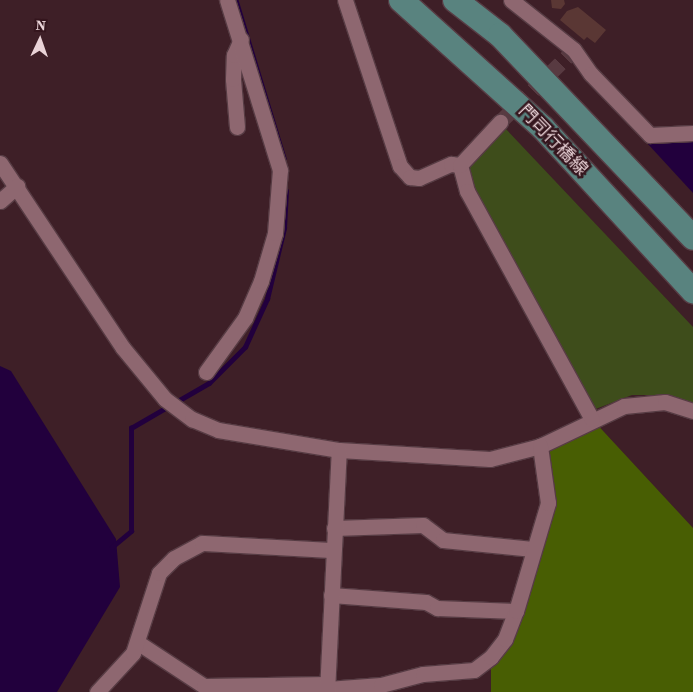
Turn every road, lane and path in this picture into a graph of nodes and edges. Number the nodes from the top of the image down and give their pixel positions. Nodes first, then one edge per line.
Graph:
1 (227, 0) edge
2 (345, 0) edge
3 (401, 0) edge
4 (455, 0) edge
5 (511, 0) edge
6 (241, 39) junction
7 (500, 122) tunnel mouth
8 (237, 127) dead end
9 (693, 134) edge
10 (0, 163) edge
11 (460, 165) junction
12 (17, 186) junction
13 (0, 201) edge
14 (693, 238) edge
15 (693, 291) edge
16 (206, 372) dead end
17 (693, 411) edge
18 (592, 419) junction
19 (540, 446) junction
20 (339, 450) junction
21 (334, 528) junction
22 (533, 549) junction
23 (332, 550) junction
24 (331, 595) junction
25 (516, 611) junction
26 (136, 642) junction
27 (327, 688) edge
28 (98, 692) edge

1 - 6 street
2 - 11 street
3 - 15 main road, 門司行橋線
4 - 14 main road, 門司行橋線
5 - 9 street
6 - 8 street
6 - 16 street
7 - 11 street
10 - 12 street
11 - 18 street
12 - 13 street
12 - 20 street
17 - 18 street
18 - 19 street
19 - 20 street
19 - 22 street
20 - 21 street
21 - 22 street
21 - 23 street
22 - 25 street
23 - 24 street
23 - 26 street
24 - 25 street
24 - 27 street
25 - 27 street
26 - 27 street
26 - 28 street

